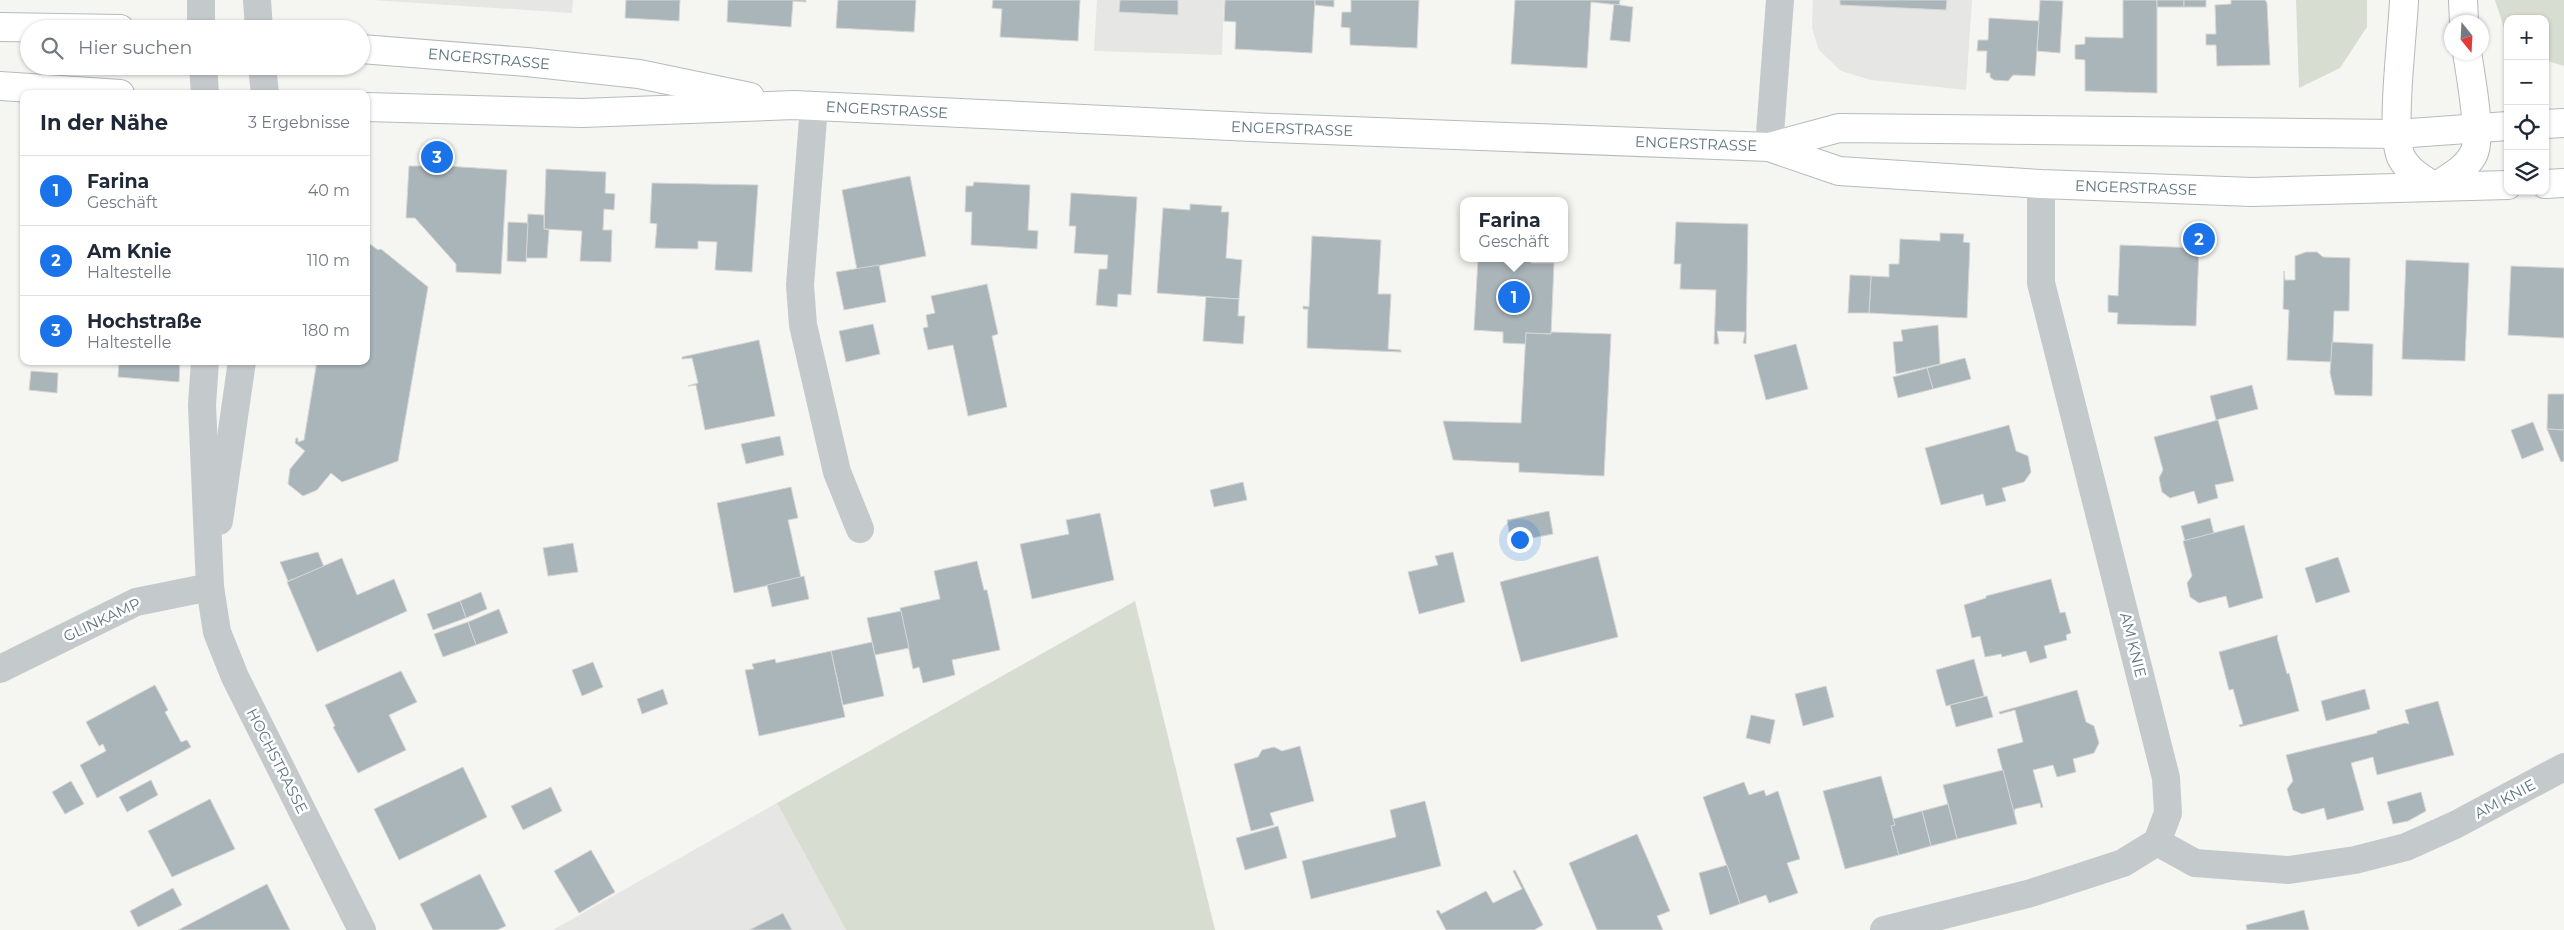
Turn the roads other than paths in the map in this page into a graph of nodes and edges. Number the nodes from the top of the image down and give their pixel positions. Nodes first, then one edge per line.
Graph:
1 (201, 0) edge
2 (257, 0) edge
3 (1780, 0) edge
4 (2404, 0) edge
5 (2463, 0) edge
6 (2464, 15) edge
7 (200, 20) edge
8 (258, 20) edge
9 (0, 27) edge
10 (20, 27) edge
11 (370, 50) edge
12 (2469, 60) edge
13 (203, 75) edge
14 (263, 75) edge
15 (0, 86) edge
16 (60, 90) edge
17 (205, 90) edge
18 (265, 90) edge
19 (804, 106) junction
20 (370, 107) edge
21 (2564, 123) edge
22 (2549, 124) edge
23 (2504, 126) edge
24 (2477, 128) junction
25 (2397, 134) junction
26 (1769, 147) junction
27 (2564, 183) edge
28 (2041, 184) junction
29 (2549, 184) edge
30 (2504, 185) edge
31 (2435, 187) junction
32 (205, 365) edge
33 (241, 365) edge
34 (860, 528) dead end
35 (210, 587) junction
36 (0, 669) edge
37 (2564, 767) edge
38 (2157, 842) junction
39 (362, 930) edge
40 (1884, 930) edge

1 - 7 street
2 - 8 street
3 - 26 street
4 - 25 main road
5 - 6 main road
9 - 10 main road
11 - 19 main road, ENGERSTRASSE
12 - 24 main road
13 - 17 street
14 - 18 street
15 - 16 main road
19 - 20 main road, ENGERSTRASSE
19 - 26 main road, ENGERSTRASSE
19 - 34 street, ENGERSTRASSE
21 - 22 main road
23 - 24 main road, ENGERSTRASSE
24 - 25 main road, ENGERSTRASSE
24 - 31 main road
25 - 26 main road, ENGERSTRASSE
25 - 31 main road
26 - 28 main road, ENGERSTRASSE
27 - 29 main road
28 - 31 main road, ENGERSTRASSE
28 - 38 street, AM KNIE
30 - 31 main road, ENGERSTRASSE
32 - 35 street, HOCHSTRASSE
33 - 35 street, HOCHSTRASSE
35 - 36 street, GLINKAMP
35 - 39 street, HOCHSTRASSE
37 - 38 street, AM KNIE
38 - 40 street

